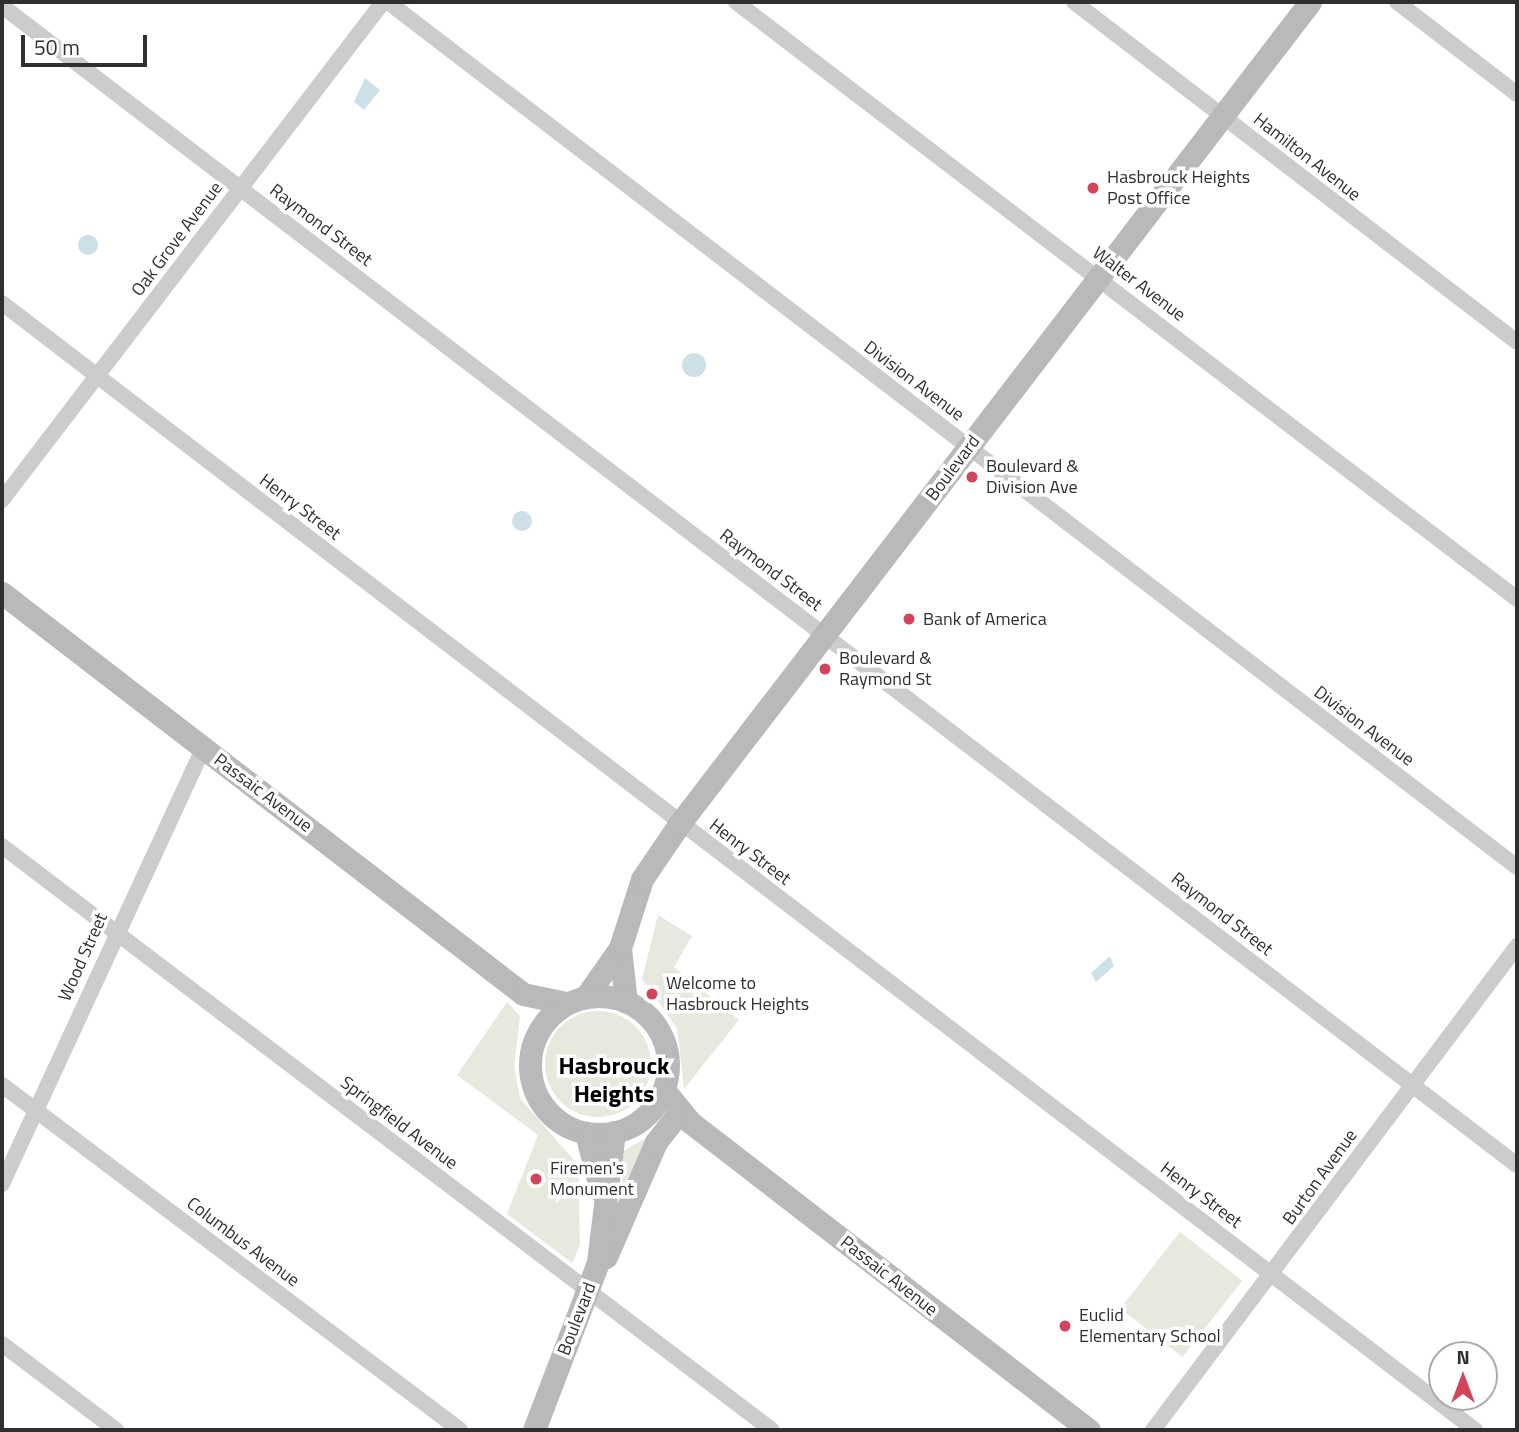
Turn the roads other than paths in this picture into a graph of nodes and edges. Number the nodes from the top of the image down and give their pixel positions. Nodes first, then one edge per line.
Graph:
1 (386, 2) edge
2 (736, 2) edge
3 (1074, 2) edge
4 (1310, 2) edge
5 (1397, 2) edge
6 (2, 6) edge
7 (1517, 94) edge
8 (1223, 116) junction
9 (240, 187) junction
10 (1099, 279) junction
11 (2, 303) edge
12 (1517, 342) edge
13 (97, 375) junction
14 (969, 447) junction
15 (2, 500) edge
16 (2, 593) edge
17 (1517, 599) edge
18 (825, 635) junction
19 (203, 748) junction
20 (680, 823) junction
21 (2, 846) edge
22 (1517, 867) edge
23 (115, 932) junction
24 (1517, 946) edge
25 (620, 948) junction
26 (523, 993) junction
27 (577, 999) junction
28 (626, 1002) junction
29 (536, 1034) junction
30 (1411, 1084) junction
31 (2, 1085) edge
32 (658, 1100) junction
33 (36, 1111) junction
34 (683, 1120) junction
35 (614, 1132) junction
36 (586, 1133) junction
37 (1517, 1165) edge
38 (2, 1184) edge
39 (604, 1204) junction
40 (1272, 1274) junction
41 (588, 1291) junction
42 (2, 1344) edge
43 (116, 1430) edge
44 (460, 1430) edge
45 (534, 1430) edge
46 (772, 1430) edge
47 (1088, 1430) edge
48 (1153, 1430) edge
49 (1475, 1430) edge

1 - 9 street, Oak Grove Avenue
1 - 14 street, Division Avenue
2 - 10 street, Walter Avenue
3 - 8 street, Hamilton Avenue
4 - 8 street, Boulevard
5 - 7 street
6 - 9 street, Raymond Street
8 - 10 street, Boulevard
8 - 12 street, Hamilton Avenue
9 - 13 street, Oak Grove Avenue
9 - 18 street, Raymond Street
10 - 14 street, Boulevard
10 - 17 street, Walter Avenue
11 - 13 street, Henry Street
13 - 15 street, Oak Grove Avenue
13 - 20 street, Henry Street
14 - 18 street, Boulevard
14 - 22 street, Division Avenue
16 - 19 street, Passaic Avenue
18 - 20 street, Boulevard
18 - 30 street, Raymond Street
19 - 23 street, Wood Street
19 - 26 street, Passaic Avenue
20 - 25 street, Boulevard
20 - 40 street, Henry Street
21 - 23 street, Springfield Avenue
23 - 33 street, Wood Street
23 - 41 street, Springfield Avenue
24 - 30 street, Burton Avenue
25 - 27 street, Boulevard
25 - 28 street, Boulevard
26 - 27 street, Passaic Avenue
26 - 29 street
27 - 28 street
27 - 29 street
28 - 32 street
29 - 36 street
30 - 37 street, Raymond Street
30 - 40 street, Burton Avenue
31 - 33 street, Columbus Avenue
32 - 34 street, Passaic Avenue
32 - 35 street
33 - 38 street, Wood Street
33 - 44 street, Columbus Avenue
34 - 41 street
34 - 47 street, Passaic Avenue
35 - 36 street
35 - 39 street, Boulevard
36 - 39 street, Boulevard
39 - 41 street, Boulevard
40 - 48 street, Burton Avenue
40 - 49 street, Henry Street
41 - 45 street, Boulevard
41 - 46 street, Springfield Avenue
42 - 43 street

